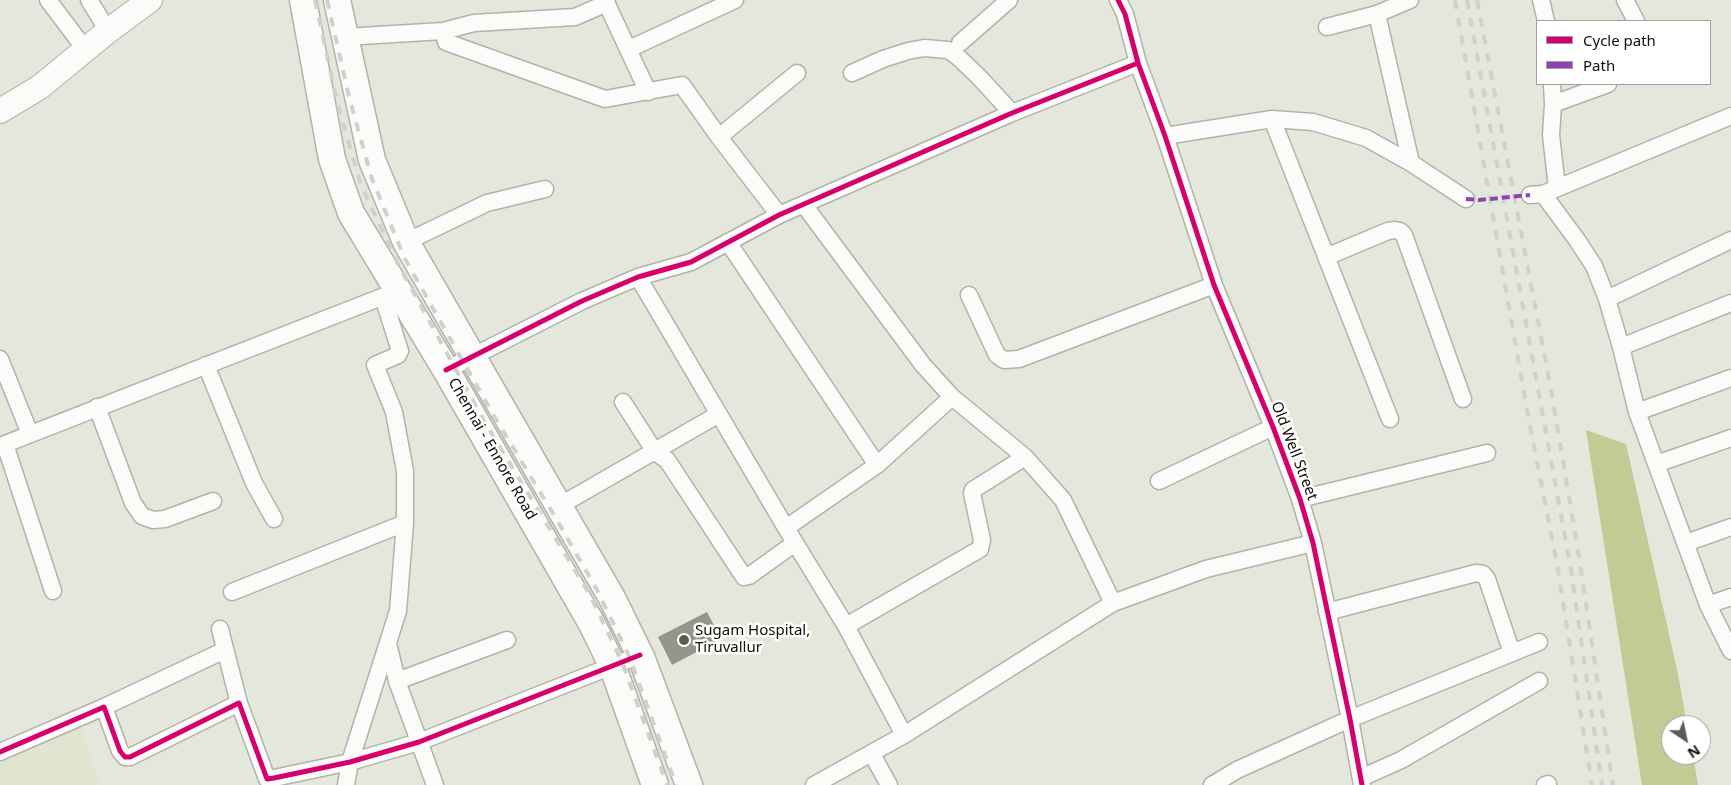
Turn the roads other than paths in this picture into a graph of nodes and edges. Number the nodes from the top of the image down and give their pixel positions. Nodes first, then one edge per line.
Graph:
1 (48, 0) edge
2 (89, 0) edge
3 (150, 0) edge
4 (303, 0) edge
5 (337, 0) edge
6 (736, 0) edge
7 (1009, 0) edge
8 (1118, 0) edge
9 (1410, 0) edge
10 (1541, 0) edge
11 (1624, 0) edge
12 (606, 1) edge
13 (1377, 14) junction
14 (1546, 20) edge
15 (1635, 20) edge
16 (1327, 27) dead end
17 (108, 31) junction
18 (443, 31) junction
19 (345, 37) junction
20 (960, 43) dead end
21 (86, 49) junction
22 (628, 49) junction
23 (1138, 63) junction
24 (797, 73) dead end
25 (852, 73) dead end
26 (1552, 85) edge
27 (1605, 85) edge
28 (648, 92) junction
29 (1553, 104) junction
30 (0, 111) edge
31 (1012, 113) junction
32 (1731, 116) edge
33 (1272, 119) junction
34 (1165, 136) junction
35 (719, 137) junction
36 (1411, 163) junction
37 (544, 189) dead end
38 (1543, 192) junction
39 (1466, 199) dead end
40 (804, 205) junction
41 (779, 215) junction
42 (1731, 240) edge
43 (406, 242) junction
44 (728, 242) junction
45 (1326, 257) junction
46 (638, 277) junction
47 (1214, 285) junction
48 (390, 294) junction
49 (969, 295) dead end
50 (1607, 299) junction
51 (1731, 303) edge
52 (1621, 348) junction
53 (473, 357) junction
54 (0, 359) edge
55 (206, 365) junction
56 (446, 370) junction
57 (1731, 378) edge
58 (952, 397) junction
59 (1463, 399) dead end
60 (623, 402) dead end
61 (97, 408) junction
62 (1637, 412) junction
63 (719, 414) junction
64 (1390, 419) dead end
65 (1273, 427) junction
66 (30, 434) junction
67 (1731, 438) edge
68 (2, 445) edge
69 (655, 452) junction
70 (1487, 453) dead end
71 (1025, 457) junction
72 (1656, 464) junction
73 (878, 466) junction
74 (1159, 481) dead end
75 (1300, 499) junction
76 (213, 501) dead end
77 (559, 506) junction
78 (274, 519) dead end
79 (405, 523) junction
80 (1731, 527) edge
81 (786, 528) junction
82 (795, 543) junction
83 (1313, 543) junction
84 (1686, 543) junction
85 (53, 592) dead end
86 (232, 592) dead end
87 (1731, 596) edge
88 (1113, 603) junction
89 (1708, 605) junction
90 (1327, 612) junction
91 (846, 626) junction
92 (220, 630) dead end
93 (388, 640) junction
94 (507, 640) dead end
95 (1539, 642) dead end
96 (225, 650) junction
97 (1731, 651) edge
98 (1512, 653) junction
99 (640, 654) junction
100 (612, 664) junction
101 (397, 681) junction
102 (1539, 681) dead end
103 (239, 703) junction
104 (104, 707) junction
105 (1350, 719) junction
106 (904, 735) junction
107 (419, 742) junction
108 (0, 752) edge
109 (872, 754) junction
110 (350, 762) junction
111 (274, 782) edge
112 (1361, 782) edge
113 (346, 785) edge
114 (435, 785) edge
115 (655, 785) edge
116 (689, 785) edge
117 (814, 785) edge
118 (889, 785) edge
119 (1212, 785) edge

1 - 21 street
2 - 17 street
3 - 17 street
4 - 48 main road, Chennai - Ennore Road
5 - 19 main road, Chennai - Ennore Road
6 - 22 street
7 - 20 street
8 - 23 street, Old Well Street
9 - 13 street
10 - 14 street
11 - 15 street
12 - 18 street
12 - 22 street
13 - 16 street
13 - 36 street
17 - 21 street
18 - 19 street
18 - 28 street
19 - 43 main road, Chennai - Ennore Road
21 - 30 street
22 - 28 street
23 - 31 street
23 - 34 street, Old Well Street
24 - 35 street
25 - 31 street
26 - 29 street
27 - 29 street
28 - 35 street
29 - 38 street
31 - 40 street
32 - 38 street
33 - 34 street
33 - 36 street
33 - 45 street
34 - 47 street, Old Well Street
35 - 41 street
36 - 39 street
37 - 43 street
38 - 50 street
40 - 41 street
40 - 58 street
41 - 44 street
42 - 50 street
43 - 53 main road, Chennai - Ennore Road
44 - 46 street
44 - 73 street
45 - 59 street
45 - 64 street
46 - 53 street
46 - 63 street
47 - 49 street
47 - 65 street, Old Well Street
48 - 55 street
48 - 56 main road, Chennai - Ennore Road
48 - 79 street
50 - 52 street
51 - 52 street
52 - 62 street
53 - 56 street
53 - 77 main road, Chennai - Ennore Road
54 - 66 street
55 - 61 street
55 - 78 street
56 - 100 main road, Chennai - Ennore Road
57 - 62 street
58 - 71 street
58 - 73 street
60 - 69 street
61 - 66 street
61 - 76 street
62 - 72 street
63 - 69 street
63 - 81 street
65 - 74 street
65 - 75 street, Old Well Street
66 - 68 street
67 - 72 street
68 - 85 street
69 - 77 street
69 - 82 street
70 - 75 street
71 - 88 street
71 - 91 street
72 - 84 street
73 - 81 street
75 - 83 street, Old Well Street
77 - 99 main road, Chennai - Ennore Road
79 - 86 street
79 - 93 street
80 - 84 street
81 - 82 street
82 - 91 street
83 - 88 street
83 - 90 street, Old Well Street
84 - 89 street
87 - 89 street
88 - 106 street
89 - 97 street
90 - 98 street
90 - 105 street, Old Well Street
91 - 106 street
92 - 96 street
93 - 101 street
93 - 110 street
94 - 101 street
95 - 98 street
96 - 103 street
96 - 104 street
98 - 105 street
99 - 100 street
99 - 116 main road, Chennai - Ennore Road
100 - 107 street
100 - 115 main road, Chennai - Ennore Road
101 - 107 street
102 - 112 street
103 - 104 street
103 - 111 street
104 - 108 street
105 - 112 street, Old Well Street
105 - 119 street
106 - 109 street
107 - 110 street
107 - 114 street
109 - 117 street
109 - 118 street
110 - 111 street
110 - 113 street

